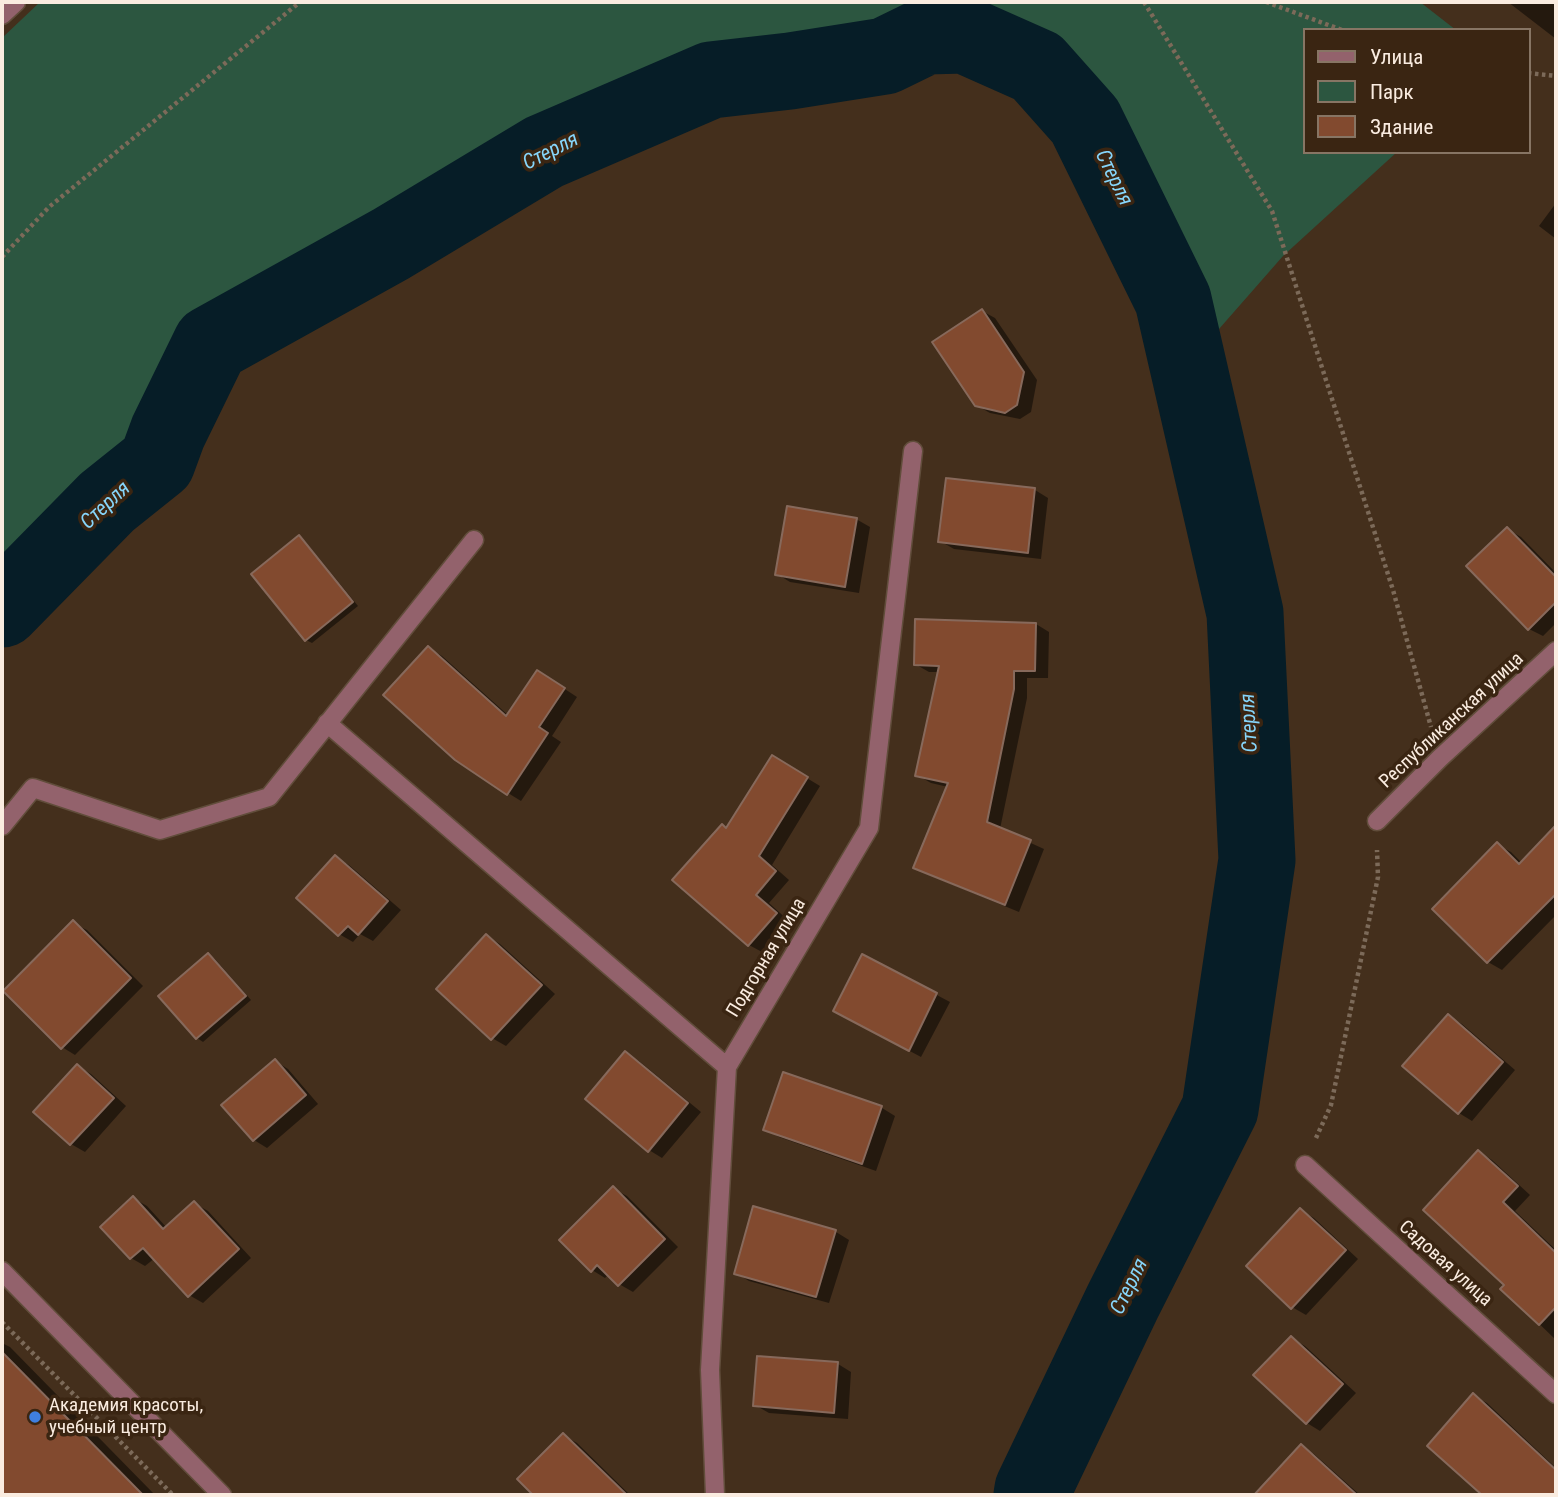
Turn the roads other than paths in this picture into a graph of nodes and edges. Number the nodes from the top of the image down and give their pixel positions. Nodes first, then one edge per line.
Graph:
1 (16, 2) edge
2 (2, 16) edge
3 (913, 451) dead end
4 (474, 540) dead end
5 (1556, 651) edge
6 (327, 723) junction
7 (1377, 821) road end
8 (2, 826) edge
9 (727, 1067) junction
10 (1305, 1165) road end
11 (2, 1271) edge
12 (1556, 1394) edge
13 (222, 1495) edge
14 (715, 1495) edge

1 - 2 street
3 - 9 street, Подгорная улица
4 - 6 street
5 - 7 street, Республиканская улица
6 - 8 street
6 - 9 street
9 - 14 street, Подгорная улица
10 - 12 street, Садовая улица
11 - 13 street

